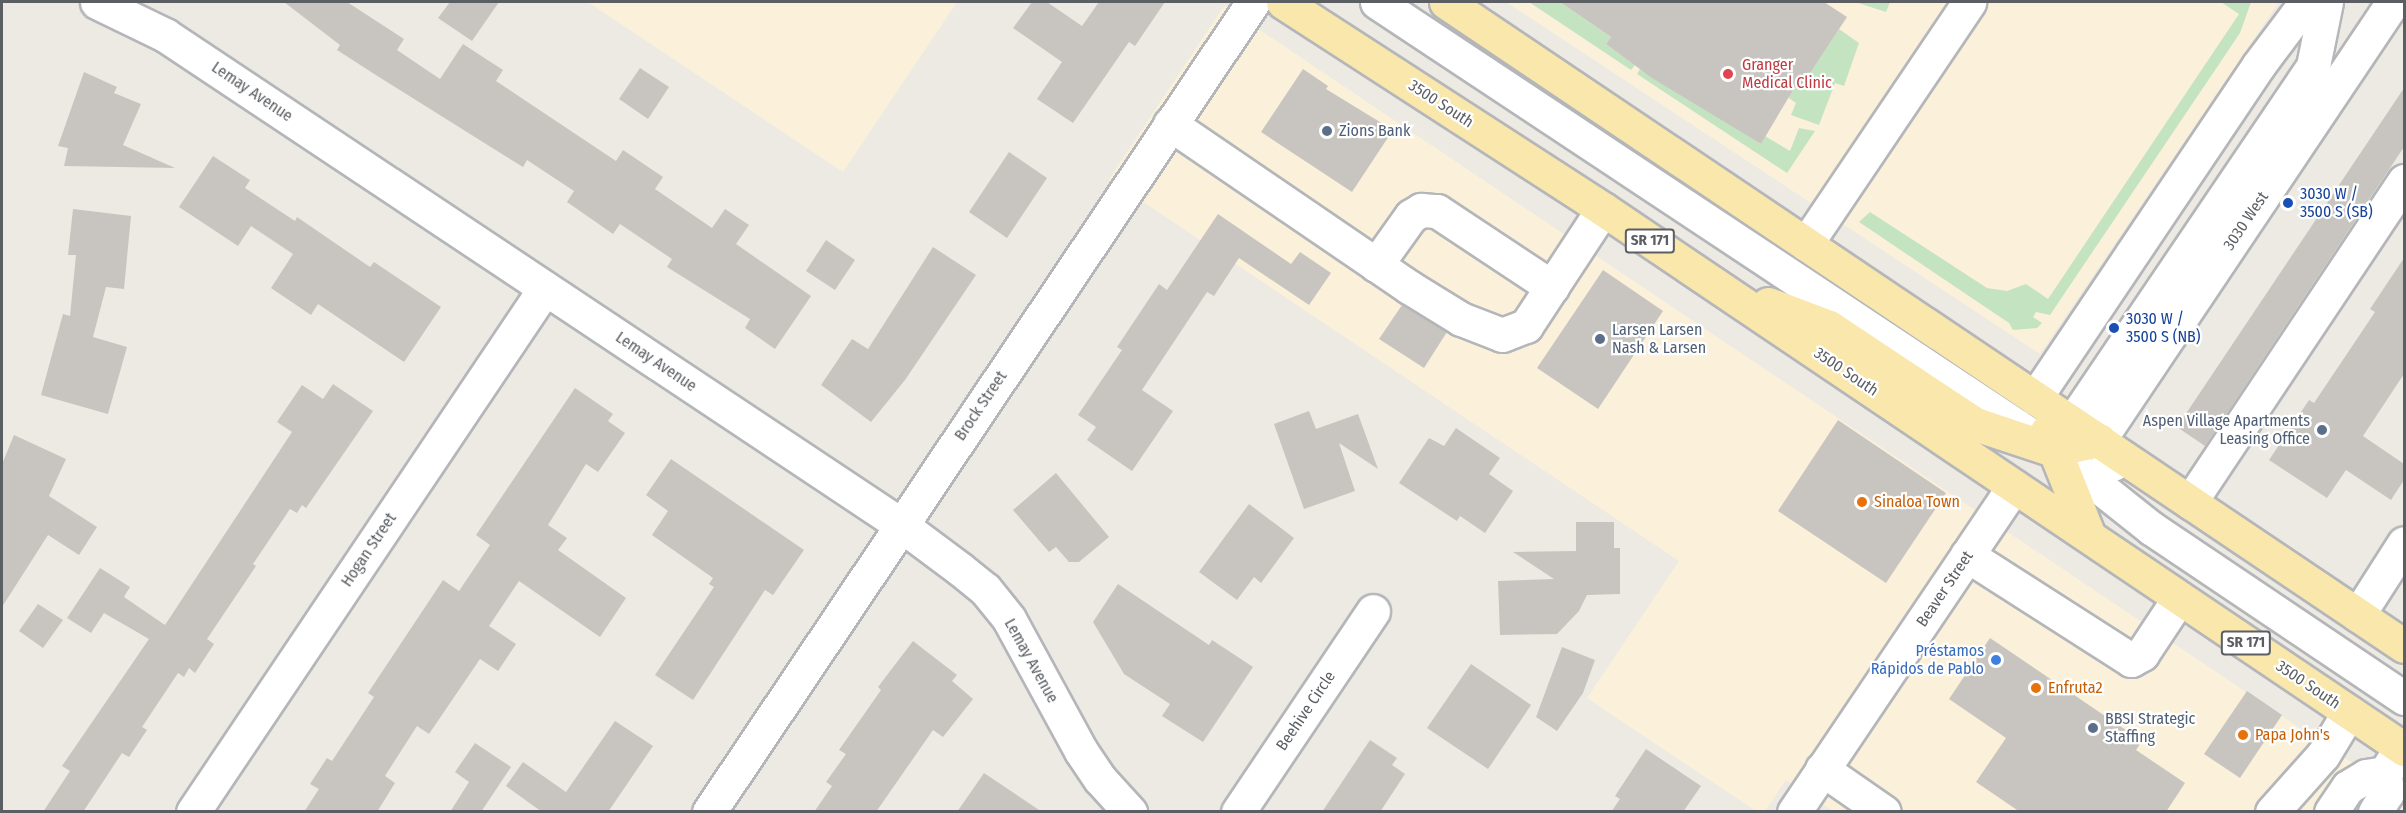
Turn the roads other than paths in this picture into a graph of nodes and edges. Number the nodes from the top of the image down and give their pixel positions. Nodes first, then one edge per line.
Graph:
1 (97, 2) edge
2 (1253, 2) edge
3 (1283, 2) edge
4 (1377, 2) edge
5 (1446, 2) edge
6 (1969, 2) edge
7 (2306, 2) edge
8 (2326, 2) edge
9 (2393, 2) edge
10 (1170, 124) junction
11 (2404, 182) edge
12 (1603, 209) junction
13 (1806, 243) junction
14 (1376, 265) junction
15 (1552, 287) junction
16 (1719, 287) junction
17 (545, 288) junction
18 (2036, 398) junction
19 (2072, 422) junction
20 (2099, 440) junction
21 (2053, 450) junction
22 (2014, 486) junction
23 (2190, 502) junction
24 (901, 525) junction
25 (2151, 528) junction
26 (2089, 536) junction
27 (2404, 543) edge
28 (1967, 555) junction
29 (2179, 598) junction
30 (1373, 611) dead end
31 (2358, 615) junction
32 (2404, 646) edge
33 (2404, 698) edge
34 (2349, 712) junction
35 (2397, 757) edge
36 (1822, 769) junction
37 (193, 812) edge
38 (709, 812) edge
39 (1130, 812) edge
40 (1238, 812) edge
41 (1794, 812) edge
42 (1884, 812) edge
43 (2272, 812) edge
44 (2331, 812) edge
45 (2375, 812) edge

1 - 17 street, Lemay Avenue
2 - 10 street, Brock Street
3 - 12 main road, 3500 South / SR 171
4 - 21 street
5 - 13 main road
6 - 13 street
7 - 18 street
8 - 19 street
9 - 20 street, 3030 West
10 - 14 street
10 - 24 street, Brock Street
11 - 23 street
12 - 15 street
12 - 16 main road, 3500 South / SR 171
13 - 18 main road
14 - 15 street
14 - 15 street
16 - 21 main road
16 - 22 main road, 3500 South / SR 171
17 - 24 street, Lemay Avenue
17 - 37 street, Hogan Street
18 - 19 main road
18 - 21 main road
19 - 20 main road
19 - 21 street
20 - 21 main road
20 - 23 main road
20 - 25 street
21 - 25 street
21 - 26 main road
22 - 26 main road, 3500 South / SR 171
22 - 28 street, Beaver Street
23 - 31 main road
24 - 38 street, Brock Street
24 - 39 street, Lemay Avenue
25 - 33 street
26 - 29 main road, 3500 South / SR 171
27 - 31 street
28 - 29 street
28 - 36 street, Beaver Street
29 - 34 main road, 3500 South / SR 171
30 - 40 street, Beehive Circle
31 - 32 main road
34 - 35 main road, 3500 South / SR 171
34 - 43 street
35 - 44 street
35 - 45 street
36 - 41 street, Beaver Street
36 - 42 street

